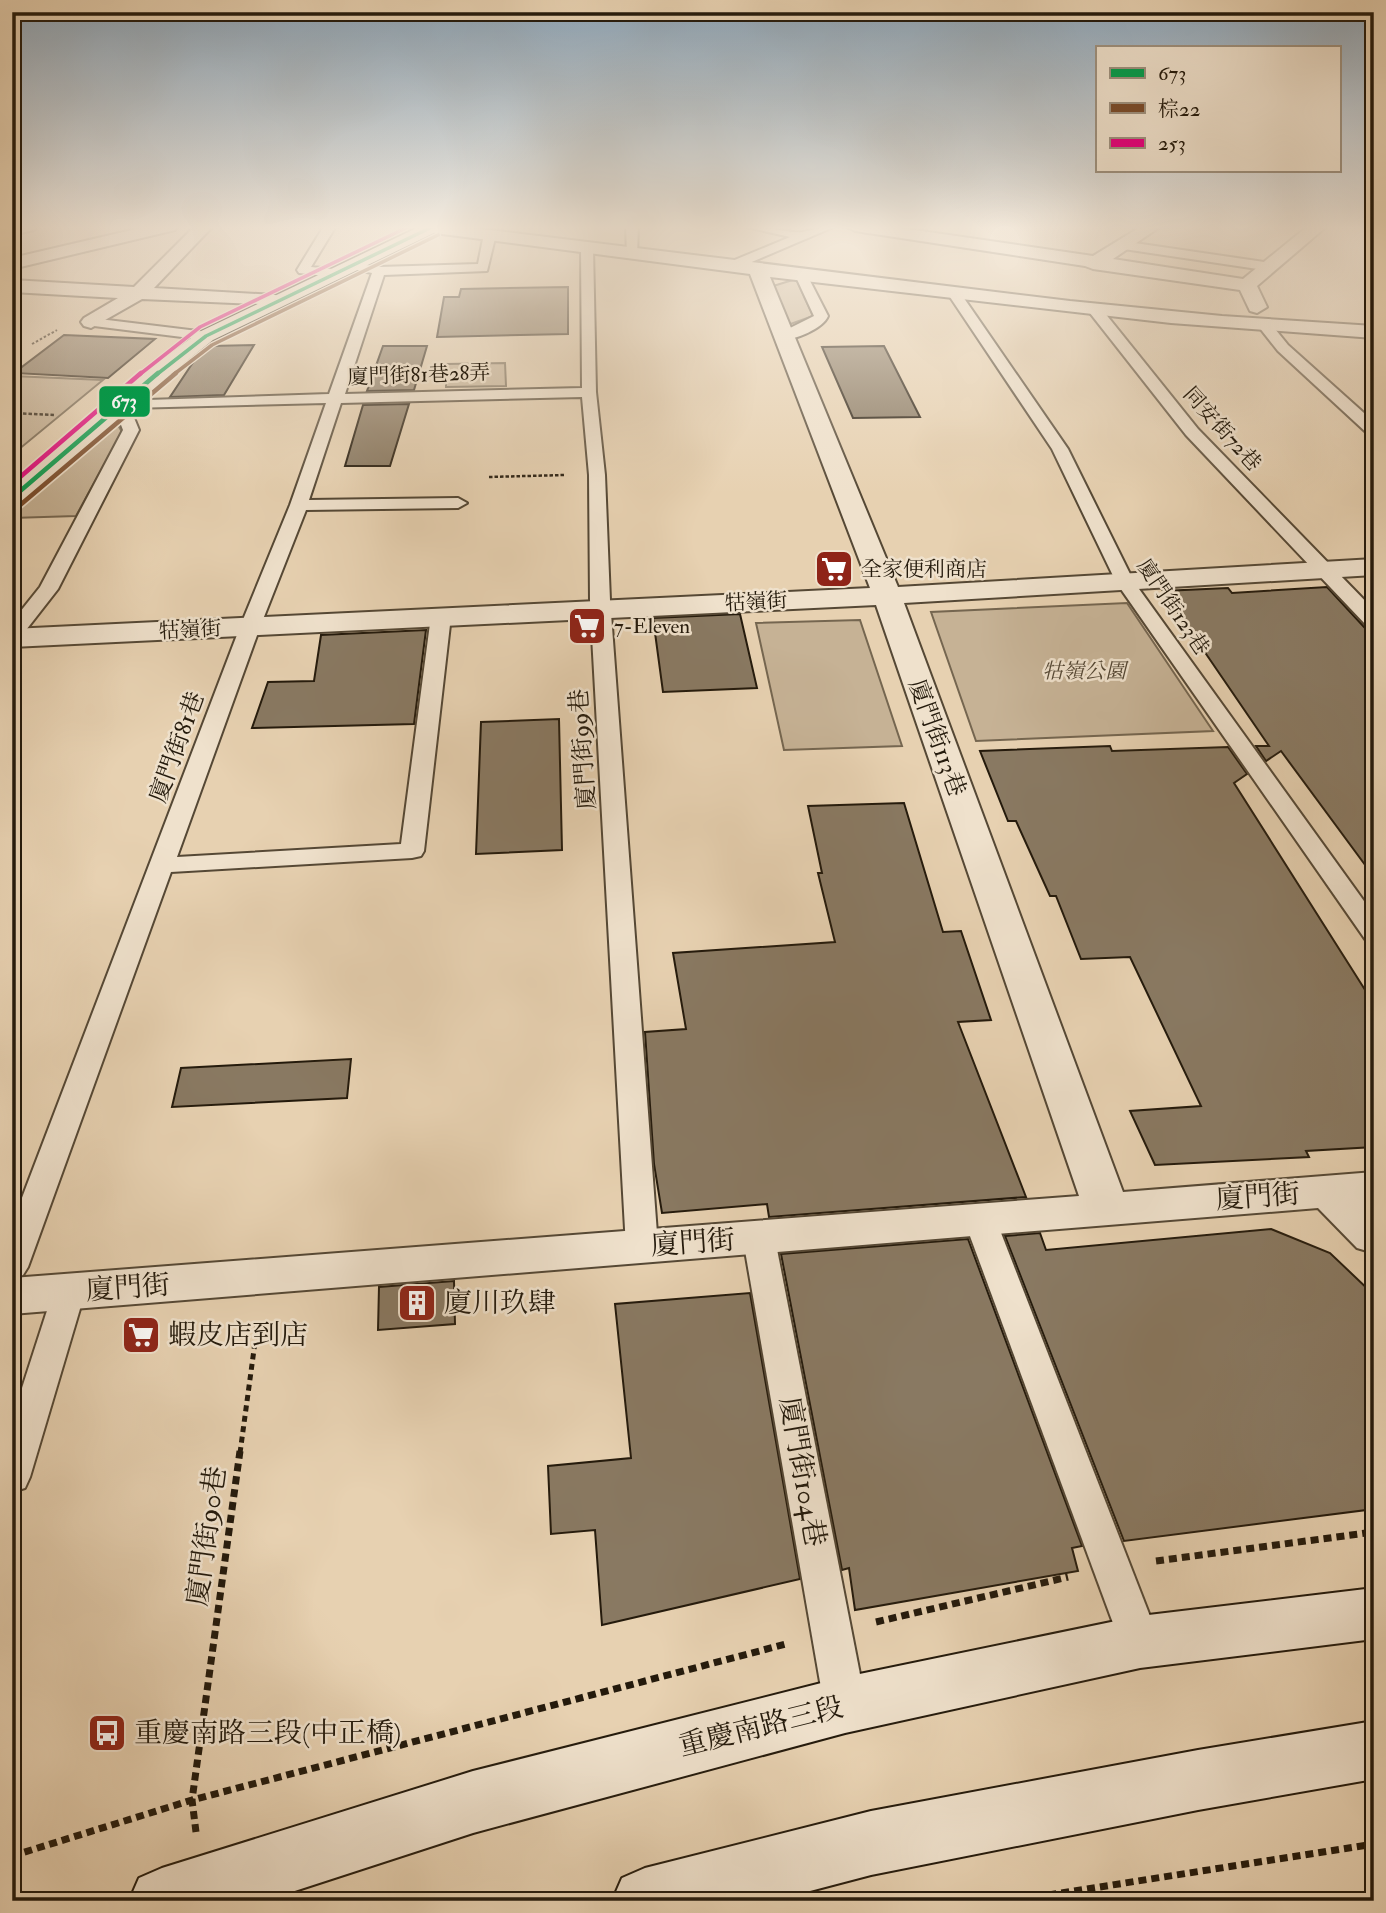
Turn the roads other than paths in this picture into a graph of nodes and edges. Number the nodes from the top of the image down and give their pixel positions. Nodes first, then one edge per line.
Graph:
1 (102, 315) edge
2 (247, 315) edge
3 (364, 315) edge
4 (588, 315) edge
5 (771, 315) edge
6 (821, 315) edge
7 (969, 315) edge
8 (1099, 315) edge
9 (1148, 315) edge
10 (1261, 315) edge
11 (91, 322) joint
12 (1266, 327) junction
13 (1374, 332) edge
14 (206, 336) junction
15 (783, 337) junction
16 (589, 392) junction
17 (335, 398) junction
18 (121, 404) junction
19 (1374, 431) edge
20 (12, 498) edge
21 (458, 503) dead end
22 (299, 505) junction
23 (1374, 567) edge
24 (1326, 570) junction
25 (1125, 582) junction
26 (887, 596) junction
27 (601, 610) junction
28 (441, 616) junction
29 (1374, 622) edge
30 (250, 627) junction
31 (12, 637) edge
32 (162, 865) junction
33 (1374, 934) edge
34 (1374, 1188) edge
35 (1329, 1192) junction
36 (1106, 1209) junction
37 (980, 1220) junction
38 (1374, 1236) edge
39 (759, 1238) junction
40 (642, 1247) junction
41 (12, 1267) edge
42 (69, 1292) junction
43 (12, 1296) edge
44 (12, 1476) edge
45 (1374, 1613) edge
46 (1140, 1642) junction
47 (845, 1705) junction
48 (1374, 1750) edge
49 (780, 1884) edge
50 (162, 1901) edge
51 (645, 1901) edge

1 - 11 street
2 - 14 street
3 - 17 lane, 廈門街81巷
4 - 16 lane, 廈門街99巷
5 - 15 street, 廈門街113巷
6 - 15 lane
7 - 25 lane, 廈門街123巷
8 - 24 lane, 同安街72巷
9 - 12 street
10 - 12 street
11 - 14 lane
12 - 13 street
12 - 19 lane
14 - 18 street
15 - 26 street, 廈門街113巷
16 - 17 lane, 廈門街81巷28弄
16 - 27 lane, 廈門街99巷
17 - 18 lane, 廈門街81巷28弄
17 - 22 lane, 廈門街81巷
18 - 20 street
18 - 31 lane
21 - 22 lane
22 - 30 lane, 廈門街81巷
23 - 24 street, 牯嶺街
24 - 25 street, 牯嶺街
24 - 29 lane
25 - 26 street, 牯嶺街
25 - 33 lane, 廈門街123巷
26 - 27 street, 牯嶺街
26 - 36 street, 廈門街113巷
27 - 28 street, 牯嶺街
27 - 40 lane, 廈門街99巷
28 - 30 street, 牯嶺街
28 - 32 lane
30 - 31 street, 牯嶺街
30 - 32 lane, 廈門街81巷
32 - 41 lane, 廈門街81巷
34 - 35 street, 廈門街
35 - 36 street, 廈門街
35 - 38 street
36 - 37 street, 廈門街
37 - 39 street, 廈門街
37 - 46 lane
39 - 40 street, 廈門街
39 - 47 lane, 廈門街104巷
40 - 42 street, 廈門街
42 - 43 street, 廈門街
42 - 44 lane
45 - 46 street, 重慶南路三段
46 - 47 street, 重慶南路三段
47 - 50 street, 重慶南路三段
48 - 49 street
49 - 51 street

